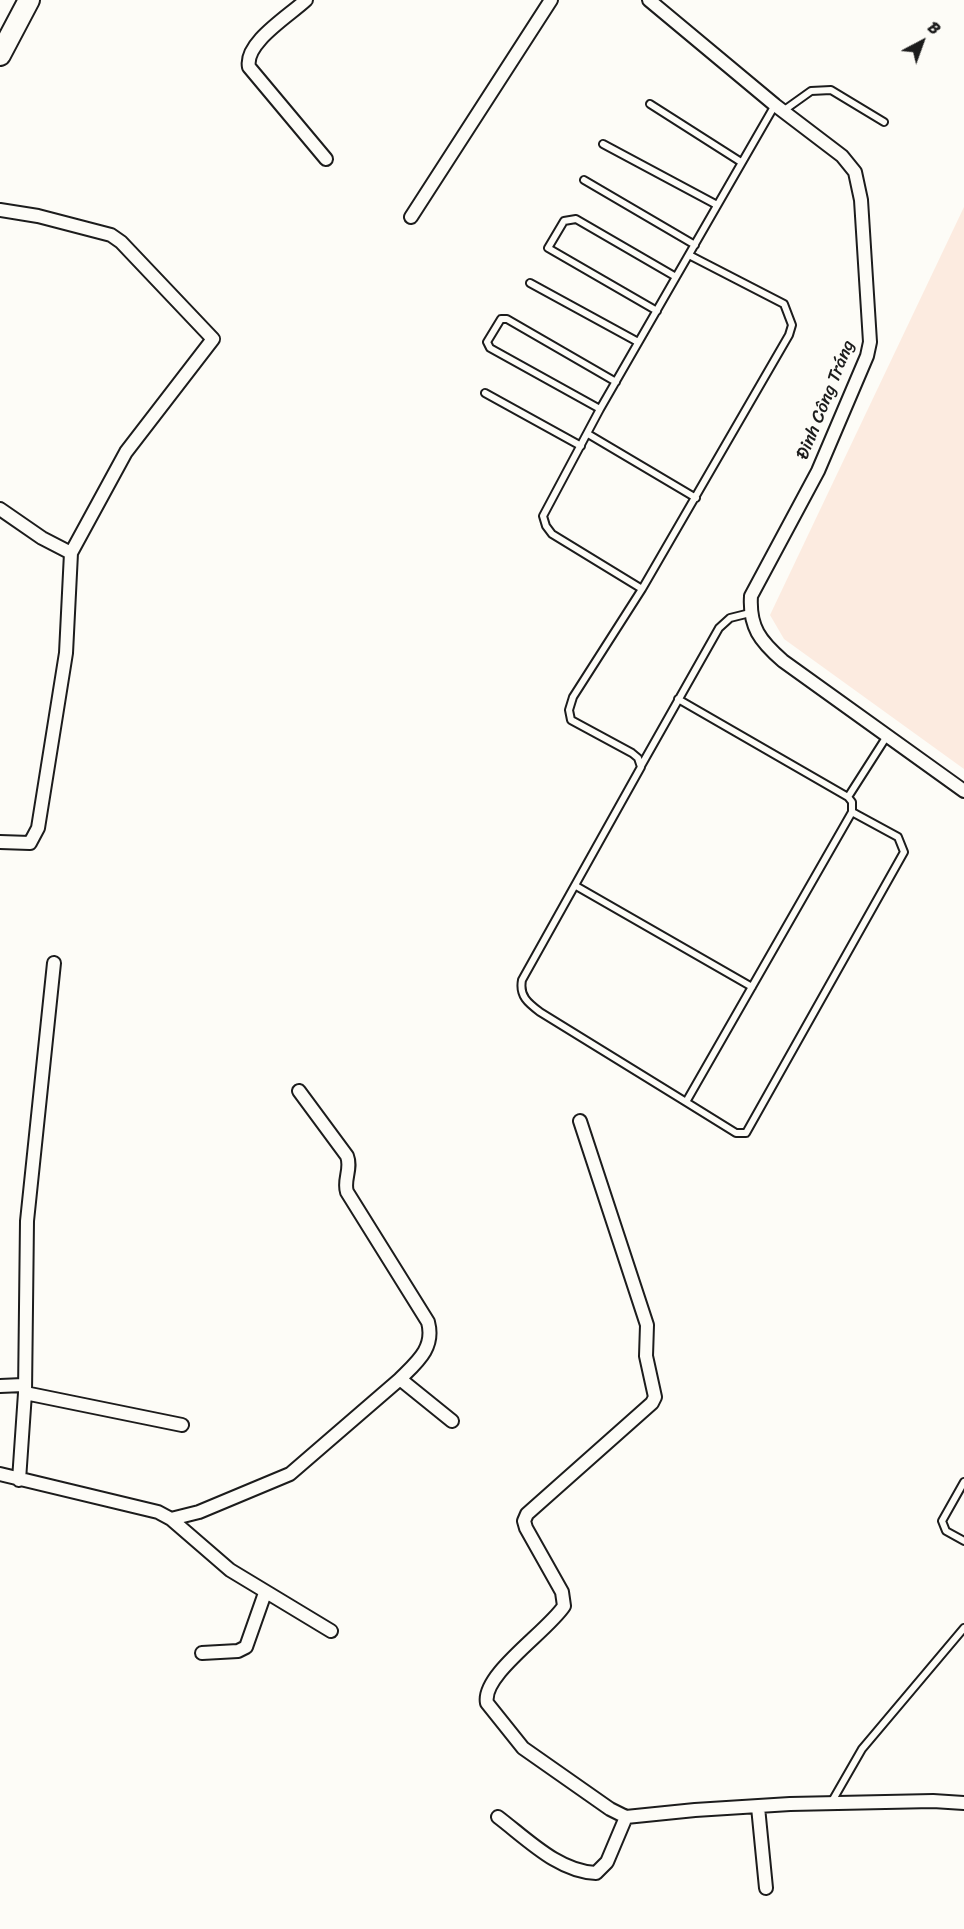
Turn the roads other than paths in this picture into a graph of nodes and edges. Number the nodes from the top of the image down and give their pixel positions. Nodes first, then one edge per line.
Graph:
1 (29, 0) edge
2 (306, 0) edge
3 (551, 0) edge
4 (649, 0) edge
5 (0, 54) edge
6 (650, 104) dead end
7 (779, 108) junction
8 (884, 122) dead end
9 (603, 144) dead end
10 (326, 159) dead end
11 (741, 162) junction
12 (584, 180) dead end
13 (717, 205) junction
14 (0, 210) edge
15 (411, 217) dead end
16 (695, 245) junction
17 (689, 255) junction
18 (676, 276) junction
19 (530, 284) dead end
20 (657, 311) junction
21 (638, 342) junction
22 (616, 382) junction
23 (485, 393) dead end
24 (600, 410) junction
25 (588, 434) junction
26 (581, 446) junction
27 (696, 498) junction
28 (1, 513) edge
29 (71, 553) junction
30 (642, 589) junction
31 (750, 613) junction
32 (678, 699) junction
33 (887, 736) junction
34 (641, 767) junction
35 (964, 791) edge
36 (848, 797) junction
37 (852, 812) junction
38 (0, 842) edge
39 (576, 886) junction
40 (54, 963) dead end
41 (752, 987) junction
42 (299, 1091) dead end
43 (686, 1102) junction
44 (580, 1121) dead end
45 (400, 1379) junction
46 (0, 1386) edge
47 (24, 1389) junction
48 (452, 1421) dead end
49 (182, 1425) dead end
50 (0, 1474) edge
51 (19, 1480) junction
52 (964, 1482) edge
53 (171, 1519) junction
54 (964, 1541) edge
55 (265, 1593) junction
56 (964, 1628) edge
57 (331, 1632) dead end
58 (202, 1653) dead end
59 (831, 1803) junction
60 (964, 1803) edge
61 (758, 1807) junction
62 (498, 1817) dead end
63 (626, 1817) junction
64 (766, 1888) dead end

1 - 5 main road
2 - 10 street
3 - 15 street
4 - 7 street, Đinh Công Tráng
6 - 11 lane
7 - 8 lane
7 - 11 lane
7 - 31 street, Đinh Công Tráng
9 - 13 lane
11 - 13 lane
12 - 16 lane
13 - 16 lane
14 - 29 street
16 - 17 lane
17 - 18 lane
17 - 27 lane
18 - 20 lane
18 - 20 lane
19 - 21 lane
20 - 21 lane
21 - 22 lane
22 - 24 lane
22 - 24 lane
23 - 26 lane
24 - 25 lane
25 - 26 lane
25 - 27 lane
26 - 30 lane
27 - 30 lane
28 - 29 street
29 - 38 street
30 - 34 lane
31 - 32 lane
31 - 33 street
32 - 34 lane
32 - 36 lane
33 - 35 street
33 - 36 lane
34 - 39 lane
36 - 37 lane
37 - 41 lane
37 - 43 lane
39 - 41 lane
39 - 43 lane
40 - 47 street
41 - 43 lane
42 - 45 street
44 - 63 street
45 - 48 street
45 - 53 street
46 - 47 street
47 - 49 street
47 - 51 street
50 - 51 street
51 - 53 street
52 - 54 lane
53 - 55 street
55 - 57 street
55 - 58 street
56 - 59 lane
59 - 60 street
59 - 61 street
61 - 63 street
61 - 64 street
62 - 63 street

